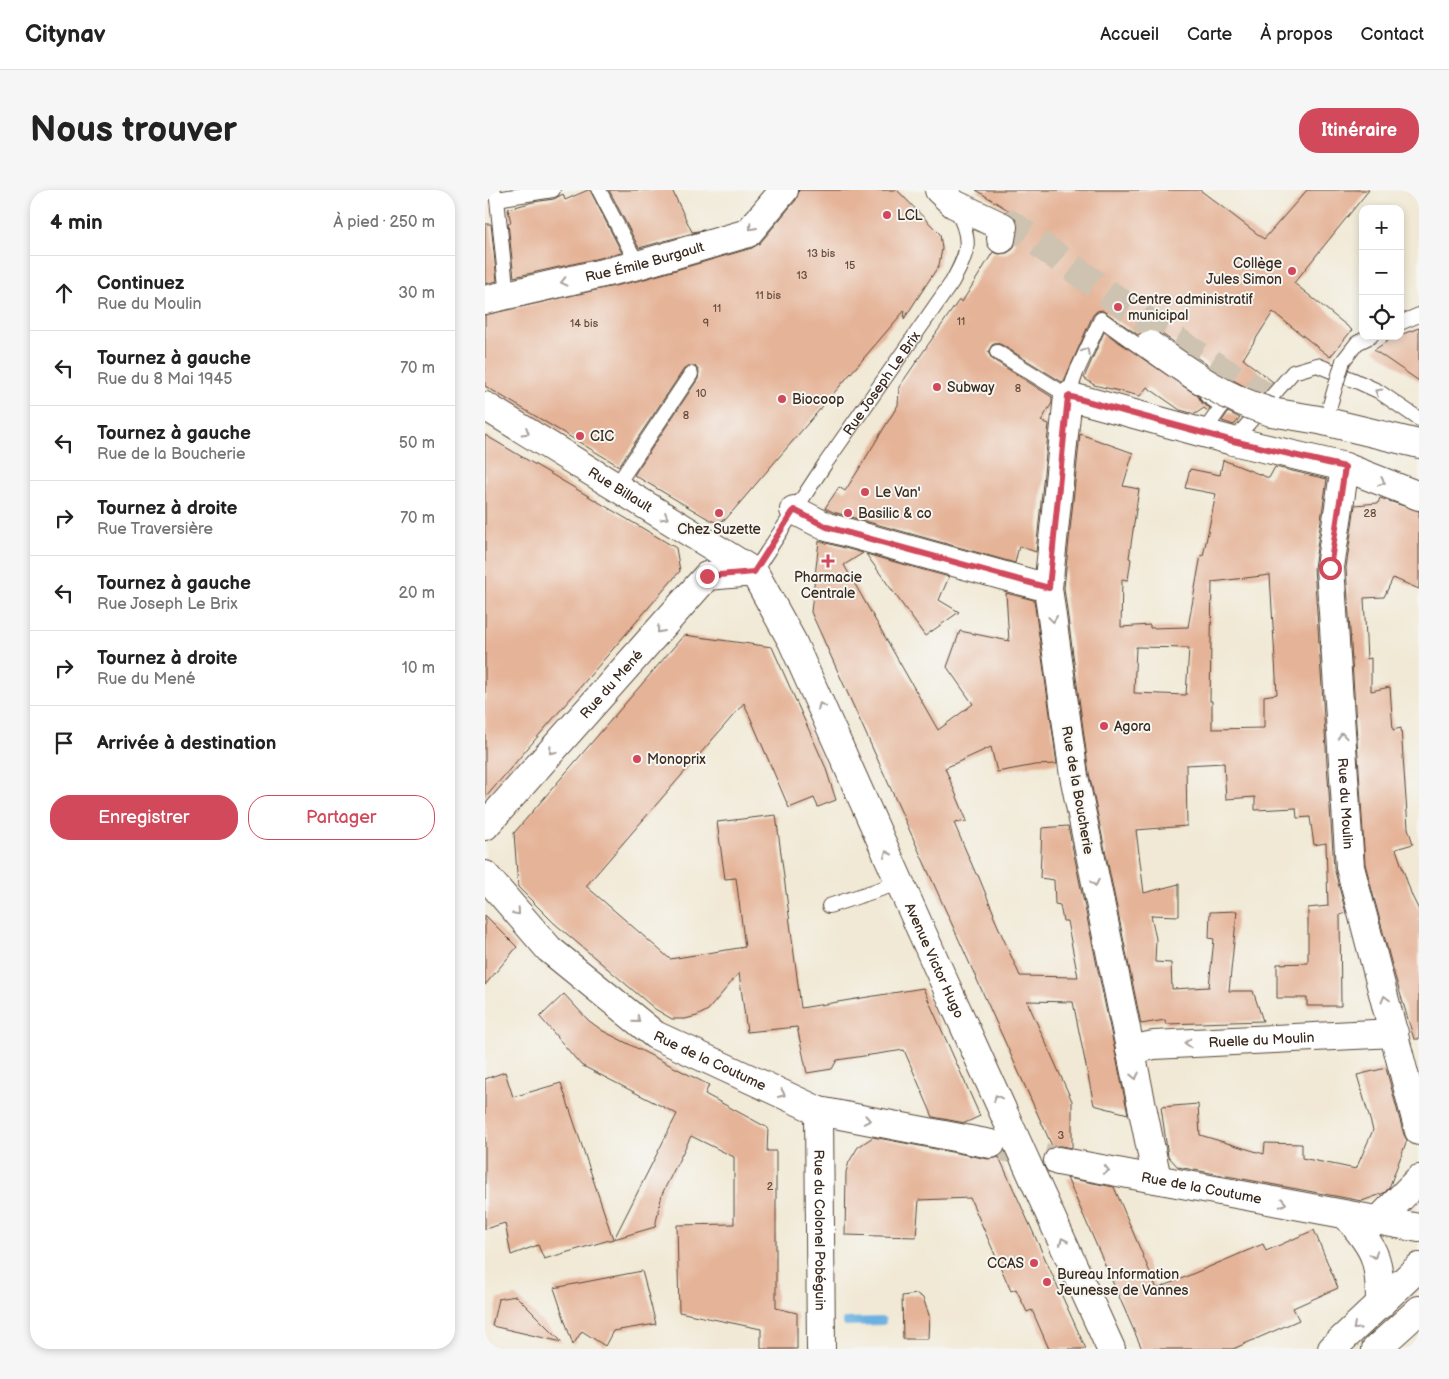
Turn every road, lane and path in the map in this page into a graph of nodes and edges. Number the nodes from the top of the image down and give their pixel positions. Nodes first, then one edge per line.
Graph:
1 (553, 190) edge
2 (599, 190) edge
3 (784, 190) edge
4 (495, 194) edge
5 (946, 197) edge
6 (1002, 233) tunnel mouth
7 (638, 265) junction
8 (496, 298) edge
9 (1419, 315) edge
10 (1404, 321) edge
11 (1362, 340) edge
12 (1150, 345) dead end
13 (997, 352) dead end
14 (691, 374) dead end
15 (1068, 396) junction
16 (485, 406) edge
17 (1299, 411) junction
18 (1419, 419) edge
19 (1203, 432) junction
20 (1233, 441) junction
21 (1419, 444) edge
22 (1345, 467) junction
23 (615, 488) junction
24 (1419, 496) edge
25 (794, 510) junction
26 (754, 572) junction
27 (1049, 588) junction
28 (485, 826) edge
29 (485, 875) edge
30 (899, 883) junction
31 (829, 906) dead end
32 (1394, 1034) junction
33 (1130, 1050) junction
34 (819, 1111) junction
35 (1419, 1131) edge
36 (991, 1144) tunnel mouth
37 (1058, 1161) tunnel mouth
38 (1419, 1179) edge
39 (1157, 1180) junction
40 (1346, 1215) junction
41 (1378, 1221) junction
42 (1419, 1228) edge
43 (1419, 1267) edge
44 (1380, 1305) junction
45 (1419, 1310) edge
46 (821, 1349) edge
47 (1111, 1349) edge
48 (1332, 1349) edge
49 (1376, 1349) edge

1 - 4 lane
2 - 7 lane
3 -> 7 street, Rue Émile Burgault
4 - 8 lane
5 - 6 street
5 - 25 lane, Rue Joseph Le Brix
7 -> 8 street, Rue Émile Burgault
9 - 10 lane
11 - 17 lane, bridge
12 - 17 street, bridge
13 - 15 lane
14 - 23 lane
15 - 19 street
15 -> 19 lane
15 - 27 street, Rue de la Boucherie
16 -> 23 street, Rue Billault
17 - 21 street
18 -> 20 lane
19 - 20 street
20 - 22 street
22 -> 24 street
32 -> 22 street, Rue du Moulin
23 -> 26 street, Rue Billault
25 - 26 lane, Rue Joseph Le Brix
25 - 27 street
26 -> 28 street, Rue du Mené
30 -> 26 street, Avenue Victor Hugo
27 -> 33 street, Rue de la Boucherie
29 -> 34 street, Rue de la Coutume
30 - 31 lane
47 -> 30 street, Avenue Victor Hugo
32 -> 33 street, Ruelle du Moulin
32 - 35 street, Rue du Moulin
33 -> 39 street, Rue de la Boucherie
34 -> 36 street, Rue de la Coutume
34 - 46 street, Rue du Colonel Pobéguin
37 -> 39 street, Rue de la Coutume
38 - 41 street
39 -> 40 street, Rue de la Coutume
40 - 41 street, Rue de la Coutume
40 -> 44 street
41 - 42 street, Rue de la Coutume
43 - 44 street
44 -> 48 street
45 - 49 street

